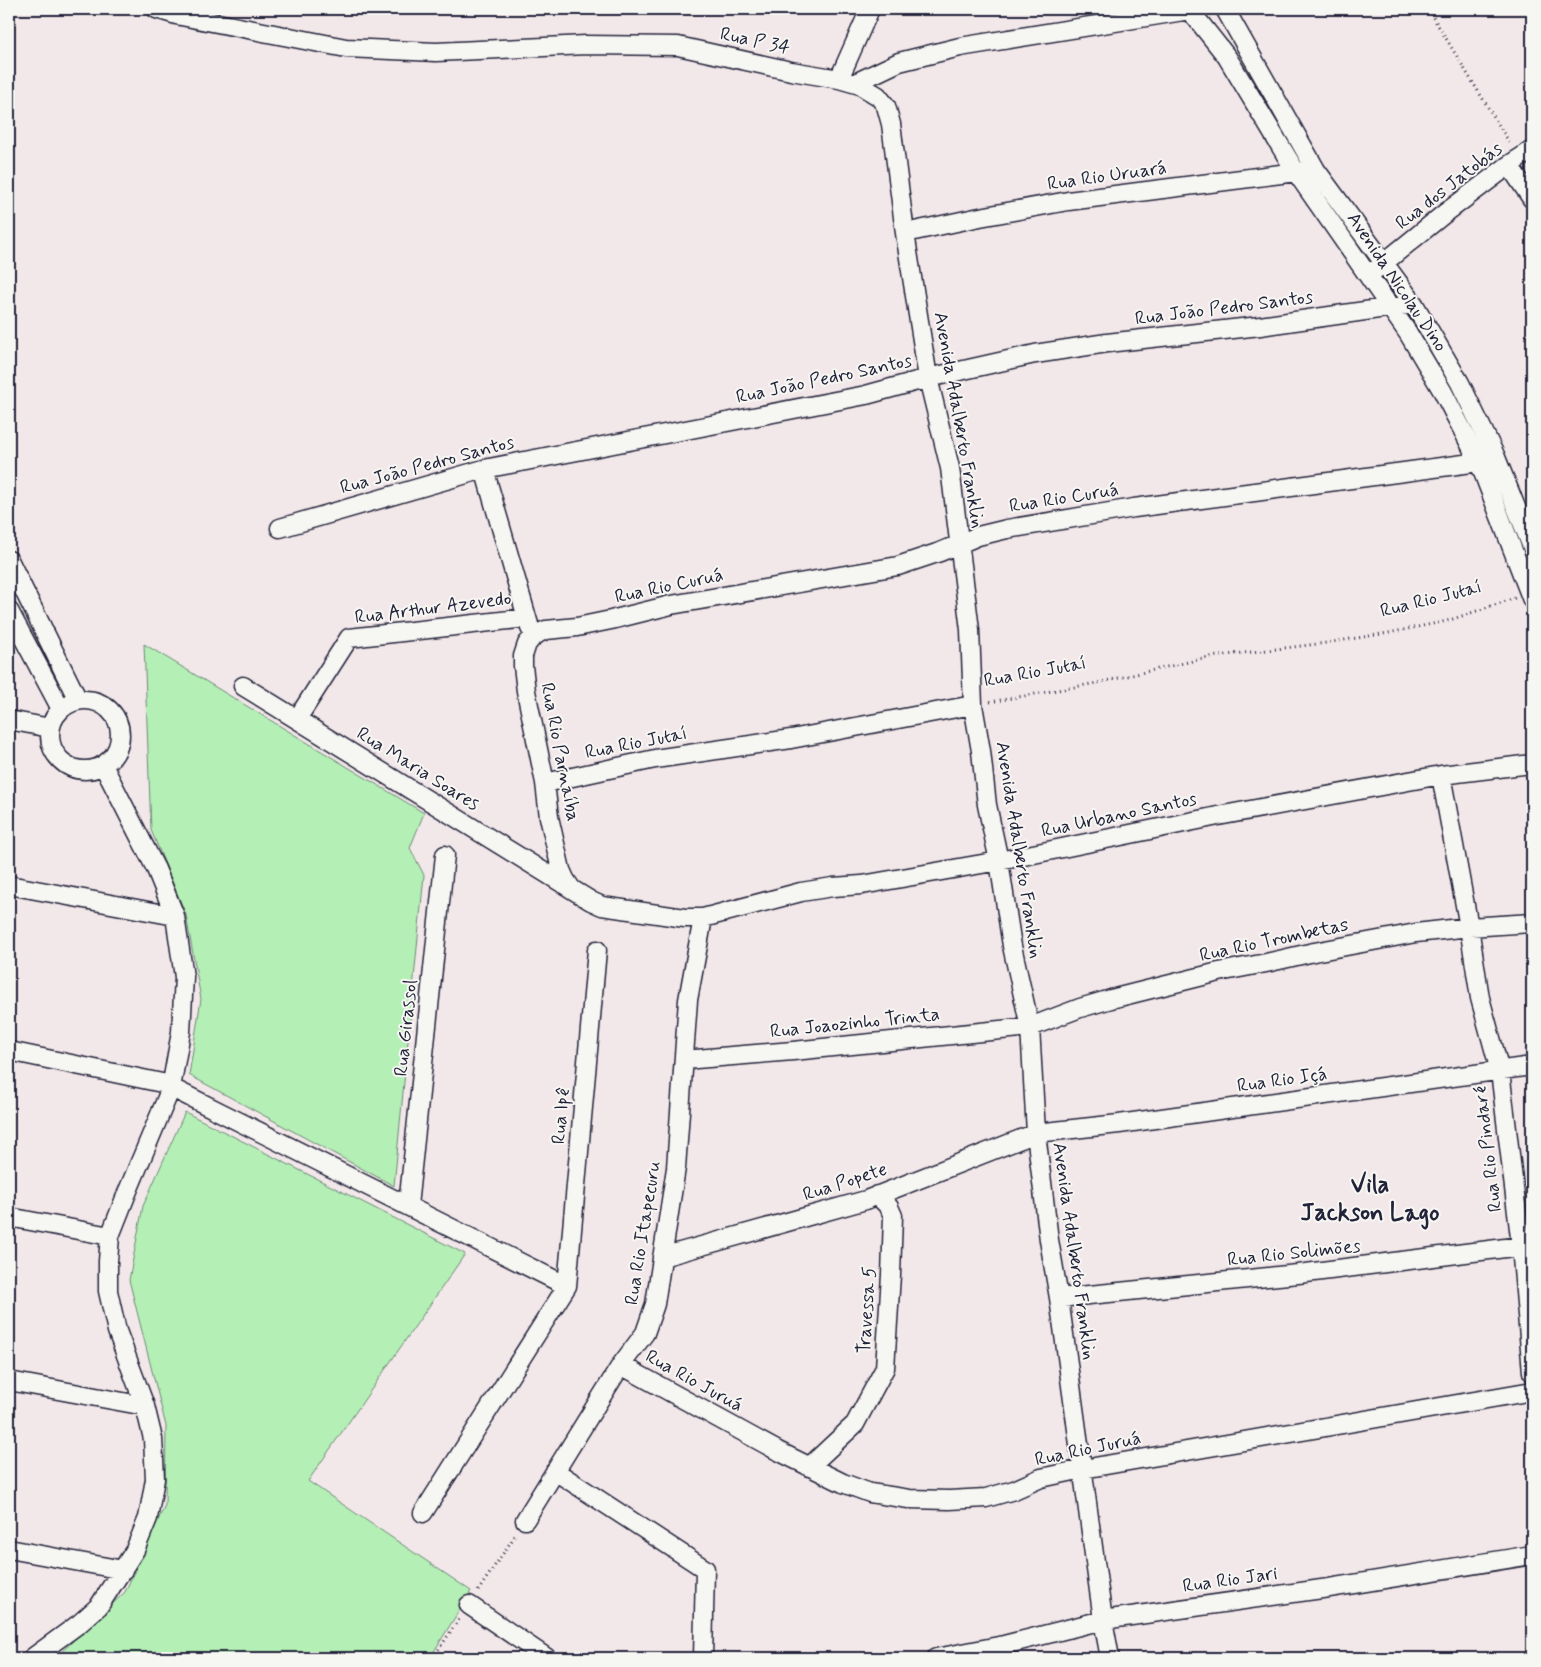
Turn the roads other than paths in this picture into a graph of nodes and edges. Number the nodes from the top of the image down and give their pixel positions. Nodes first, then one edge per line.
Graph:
1 (156, 9) edge
2 (870, 9) edge
3 (1225, 9) edge
4 (1190, 10) edge
5 (177, 12) edge
6 (847, 81) junction
7 (1520, 158) edge
8 (1316, 170) junction
9 (1296, 172) junction
10 (1532, 199) edge
11 (905, 233) junction
12 (1385, 264) junction
13 (1368, 275) junction
14 (1414, 304) junction
15 (1390, 307) junction
16 (928, 378) junction
17 (1479, 462) junction
18 (484, 469) junction
19 (280, 528) dead end
20 (960, 544) junction
21 (1532, 547) edge
22 (9, 560) edge
23 (1531, 596) edge
24 (9, 611) edge
25 (527, 618) junction
26 (539, 634) junction
27 (243, 686) dead end
28 (78, 700) junction
29 (973, 705) junction
30 (62, 709) junction
31 (297, 719) junction
32 (9, 720) edge
33 (50, 728) junction
34 (1532, 764) edge
35 (103, 765) junction
36 (1442, 775) junction
37 (545, 783) junction
38 (446, 855) dead end
39 (999, 861) junction
40 (9, 885) edge
41 (571, 889) junction
42 (175, 916) junction
43 (702, 918) junction
44 (1532, 923) edge
45 (1469, 927) junction
46 (597, 950) dead end
47 (1030, 1027) junction
48 (9, 1051) edge
49 (684, 1060) junction
50 (1532, 1066) edge
51 (1500, 1071) junction
52 (171, 1088) junction
53 (1036, 1134) junction
54 (877, 1195) junction
55 (408, 1206) junction
56 (9, 1217) edge
57 (110, 1236) junction
58 (1527, 1244) edge
59 (662, 1257) junction
60 (567, 1286) junction
61 (1059, 1298) junction
62 (621, 1365) junction
63 (1532, 1372) edge
64 (9, 1381) edge
65 (1532, 1391) edge
66 (145, 1406) junction
67 (809, 1467) junction
68 (1083, 1469) junction
69 (555, 1471) junction
70 (423, 1513) dead end
71 (525, 1520) dead end
72 (9, 1549) edge
73 (1532, 1555) edge
74 (123, 1570) junction
75 (469, 1606) dead end
76 (1103, 1620) junction
77 (32, 1658) edge
78 (547, 1658) edge
79 (703, 1658) edge
80 (936, 1658) edge
81 (1110, 1658) edge

1 - 5 street, Rua P 34
2 - 6 street
3 - 8 street, Avenida Nicolau Dino
4 - 6 street
4 - 9 street, Avenida Nicolau Dino
5 - 6 street, Rua P 34
6 - 11 street, Avenida Adalberto Franklin
7 - 10 street
7 - 12 street, Rua dos Jatobás
8 - 9 street, Rua Rio Uruará
8 - 12 street, Avenida Nicolau Dino
9 - 11 street, Rua Rio Uruará
9 - 13 street, Avenida Nicolau Dino
11 - 16 street, Avenida Adalberto Franklin
12 - 13 street, Rua dos Jatobás
12 - 14 street, Avenida Nicolau Dino
13 - 15 street, Avenida Nicolau Dino
14 - 15 street, Rua João Pedro Santos
14 - 21 street, Avenida Nicolau Dino
15 - 16 street, Rua João Pedro Santos
15 - 17 street, Avenida Nicolau Dino
16 - 18 street, Rua João Pedro Santos
16 - 20 street, Avenida Adalberto Franklin
17 - 20 street, Rua Rio Curuá
17 - 23 street, Avenida Nicolau Dino
18 - 19 street, Rua João Pedro Santos
18 - 25 street
20 - 26 street, Rua Rio Curuá
20 - 29 street, Avenida Adalberto Franklin
22 - 28 street
24 - 30 street
25 - 26 street
25 - 31 street, Rua Arthur Azevedo
26 - 37 street, Rua Rio Parnaíba
27 - 31 street, Rua Maria Soares
28 - 30 street
28 - 35 street
29 - 37 street, Rua Rio Jutaí
29 - 39 street, Avenida Adalberto Franklin
30 - 33 street
31 - 41 street, Rua Maria Soares
32 - 33 street
33 - 35 street
34 - 36 street, Rua Urbano Santos
35 - 42 street
36 - 39 street, Rua Urbano Santos
36 - 45 street, Rua Rio Pindaré
37 - 41 street, Rua Rio Parnaíba
38 - 55 street, Rua Girassol
39 - 43 street, Rua Urbano Santos
39 - 47 street, Avenida Adalberto Franklin
40 - 42 street
41 - 43 street, Rua Urbano Santos
42 - 52 street
43 - 49 street, Rua Rio Itapecuru
44 - 45 street, Rua Rio Trombetas
45 - 47 street, Rua Rio Trombetas
45 - 51 street, Rua Rio Pindaré
46 - 60 street, Rua Ipê
47 - 49 street, Rua Joaozinho Trinta
47 - 53 street, Avenida Adalberto Franklin
48 - 52 street
49 - 59 street, Rua Rio Itapecuru
50 - 51 street, Rua Rio Içá
51 - 53 street, Rua Rio Içá
51 - 58 street, Rua Rio Pindaré
52 - 55 street
52 - 57 street
53 - 54 street, Rua Popete
53 - 61 street, Avenida Adalberto Franklin
54 - 59 street, Rua Popete
54 - 67 street, Travessa 5
55 - 60 street
56 - 57 street
57 - 66 street
58 - 61 street, Rua Rio Solimões
58 - 63 street, Rua Rio Pindaré
59 - 62 street, Rua Rio Itapecuru
60 - 70 street
61 - 68 street, Avenida Adalberto Franklin
62 - 67 street, Rua Rio Juruá
62 - 69 street, Rua Rio Itapecuru
64 - 66 street
65 - 68 street, Rua Rio Juruá
66 - 74 street
67 - 68 street, Rua Rio Juruá
68 - 76 street, Avenida Adalberto Franklin
69 - 71 street, Rua Rio Itapecuru
69 - 79 street
72 - 74 street
73 - 76 street, Rua Rio Jari
74 - 77 street
75 - 78 street
76 - 80 street, Rua Rio Jari
76 - 81 street, Avenida Adalberto Franklin

